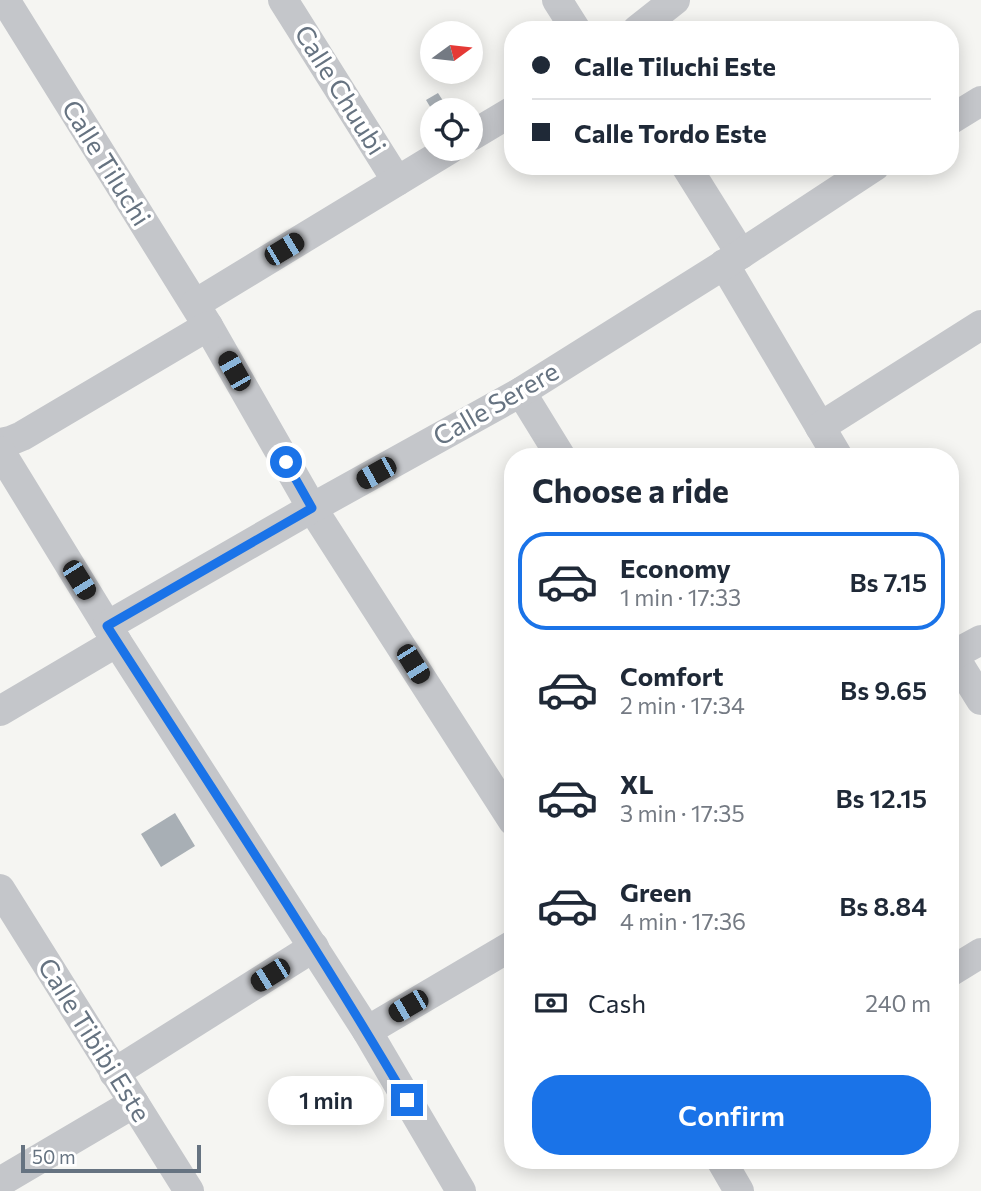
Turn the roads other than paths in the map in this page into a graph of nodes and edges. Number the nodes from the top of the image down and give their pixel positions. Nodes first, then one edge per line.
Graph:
1 (5, 0) edge
2 (283, 0) edge
3 (557, 0) edge
4 (675, 0) edge
5 (570, 21) edge
6 (648, 21) edge
7 (981, 101) edge
8 (959, 114) edge
9 (504, 116) edge
10 (483, 129) edge
11 (430, 161) edge
12 (690, 175) edge
13 (861, 175) edge
14 (397, 181) junction
15 (732, 259) junction
16 (201, 315) junction
17 (981, 324) edge
18 (521, 392) junction
19 (820, 427) junction
20 (0, 443) edge
21 (555, 448) edge
22 (833, 448) edge
23 (0, 451) edge
24 (312, 508) junction
25 (112, 634) junction
26 (981, 640) edge
27 (959, 650) edge
28 (959, 664) edge
29 (981, 700) edge
30 (0, 711) edge
31 (504, 807) edge
32 (0, 889) edge
33 (314, 947) junction
34 (504, 950) edge
35 (981, 953) edge
36 (959, 966) edge
37 (367, 1031) junction
38 (114, 1073) junction
39 (134, 1103) junction
40 (726, 1169) edge
41 (0, 1182) edge
42 (189, 1191) edge
43 (461, 1191) edge
44 (739, 1191) edge

1 - 16 street, Calle Tiluchi
2 - 14 street, Calle Chuubi
3 - 5 street
4 - 6 street
7 - 8 street
9 - 10 street
11 - 14 street
12 - 15 street
13 - 15 street, Calle Serere
14 - 16 street
15 - 18 street, Calle Serere
15 - 19 street
16 - 20 street
16 - 24 street, Calle Tiluchi
17 - 19 street
18 - 21 street
18 - 24 street, Calle Serere
19 - 22 street
23 - 25 street
24 - 25 street, Calle Serere
24 - 31 street, Calle Tiluchi
25 - 30 street, Calle Serere
25 - 33 street
26 - 27 street
28 - 29 street
32 - 38 street, Calle Tibibi Este
33 - 37 street
33 - 38 street
34 - 37 street
35 - 36 street
37 - 43 street
38 - 39 street, Calle Tibibi Este
39 - 41 street
39 - 42 street, Calle Tibibi Este
40 - 44 street

